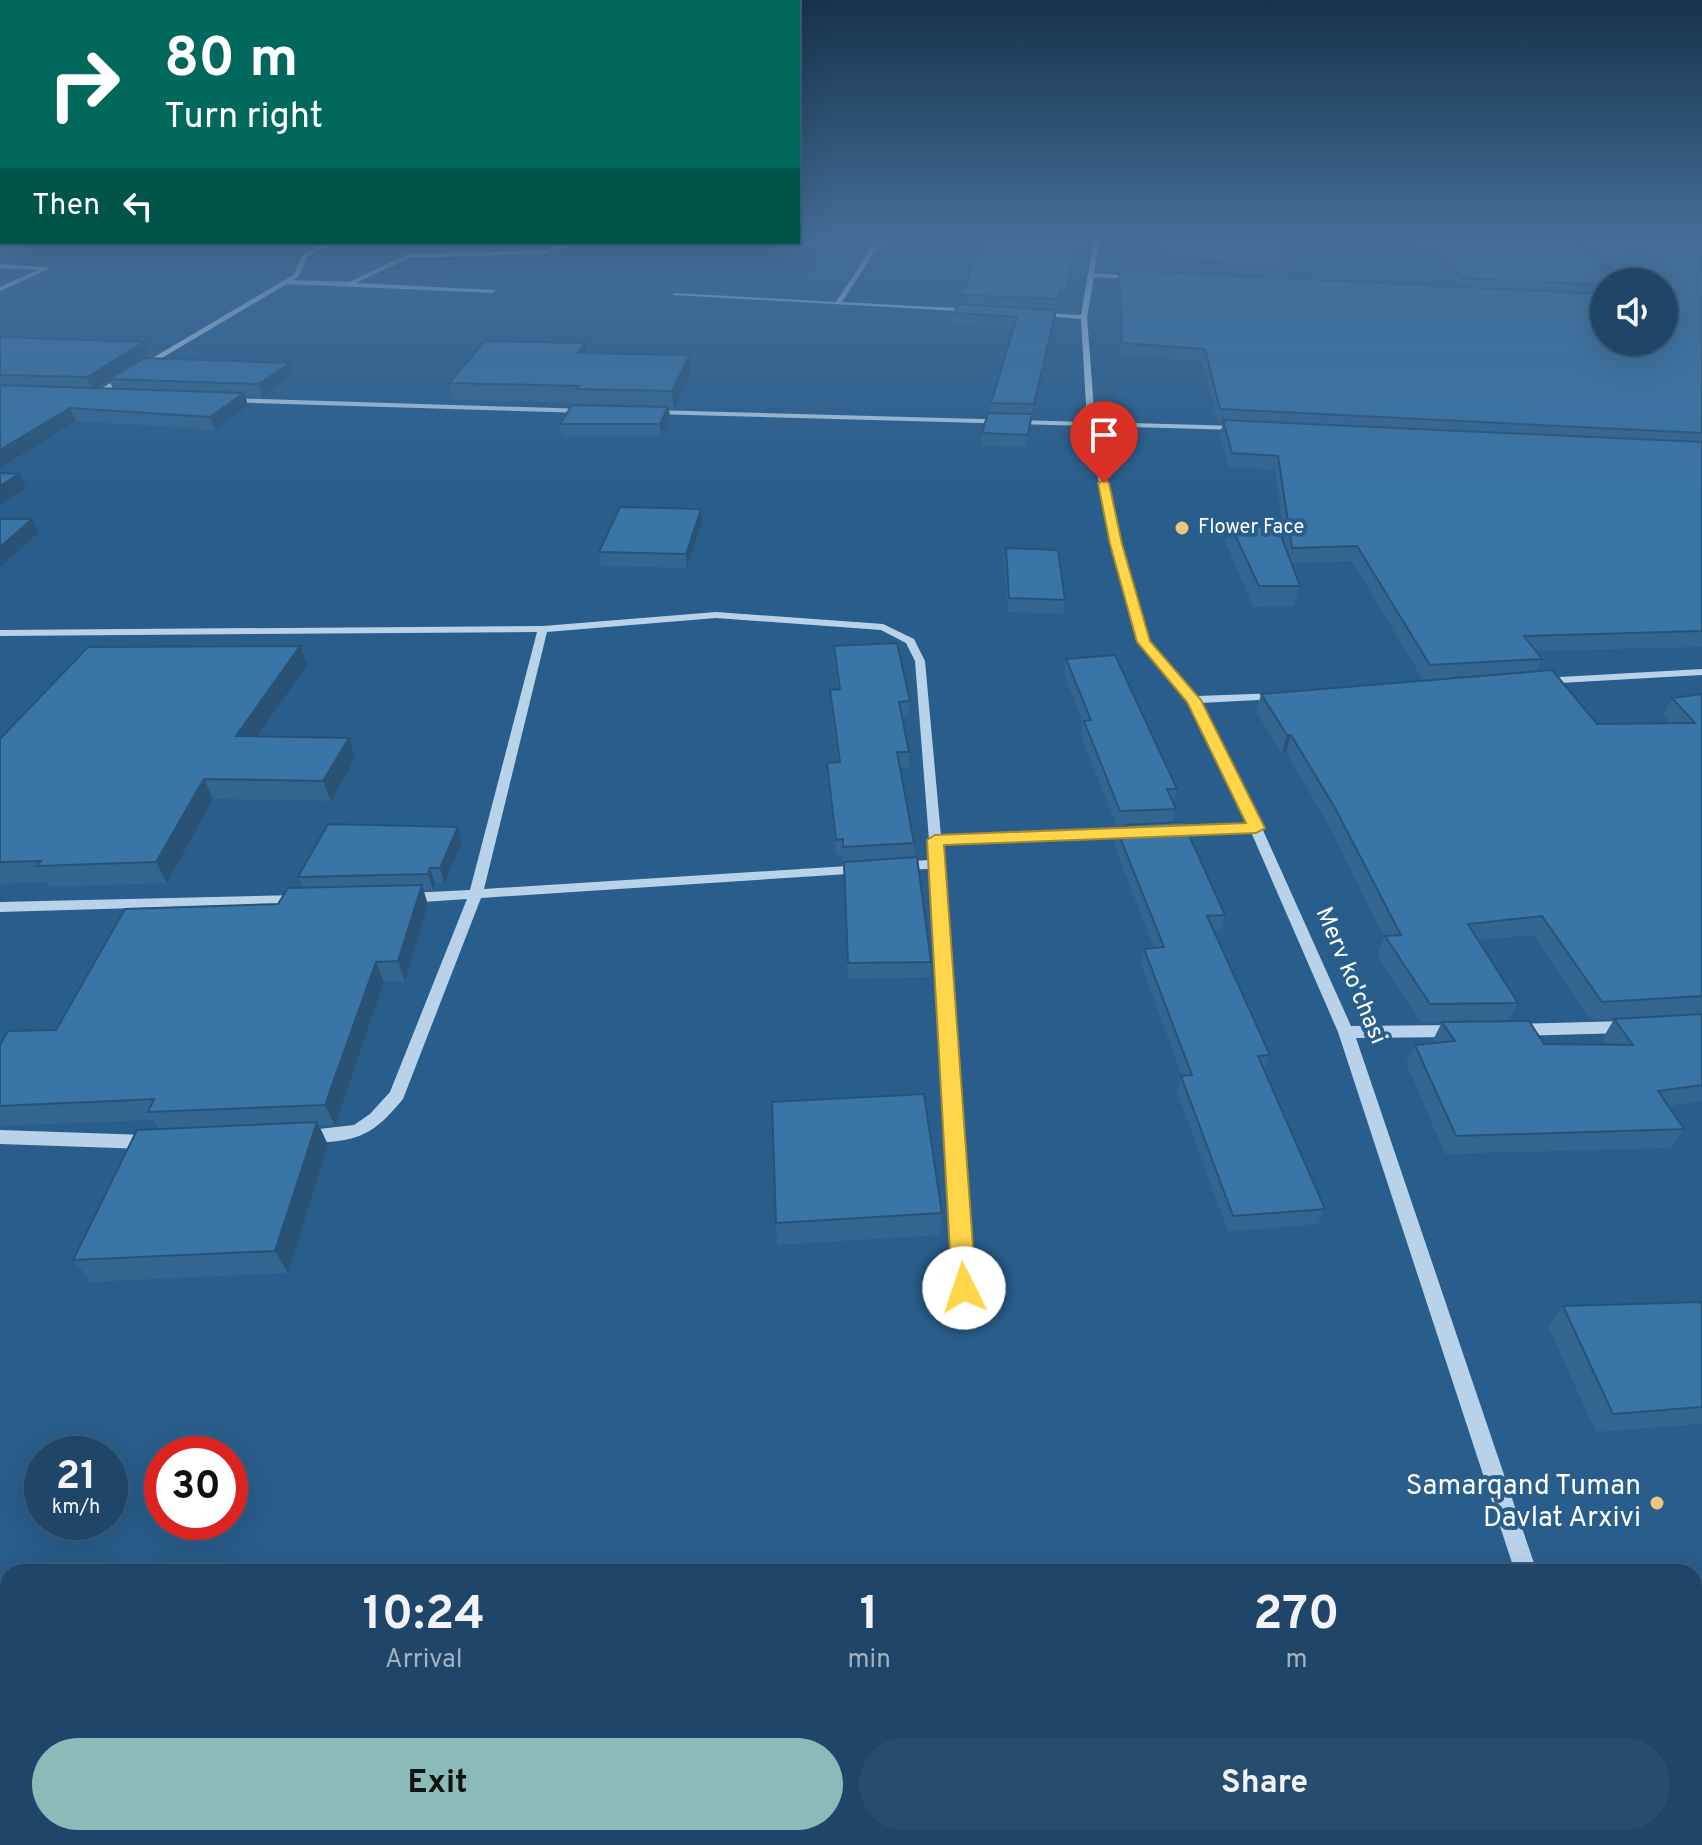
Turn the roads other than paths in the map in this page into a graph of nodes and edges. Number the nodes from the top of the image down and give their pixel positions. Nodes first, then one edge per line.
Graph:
1 (214, 324) edge
2 (1084, 324) edge
3 (79, 395) edge
4 (94, 395) junction
5 (110, 396) edge
6 (219, 400) edge
7 (594, 411) edge
8 (640, 412) edge
9 (1091, 422) junction
10 (1253, 429) edge
11 (543, 629) junction
12 (0, 633) edge
13 (1702, 672) edge
14 (1527, 682) edge
15 (1289, 695) edge
16 (1194, 700) junction
17 (1256, 828) junction
18 (935, 840) junction
19 (934, 864) junction
20 (887, 867) edge
21 (871, 868) edge
22 (475, 896) junction
23 (396, 898) edge
24 (317, 900) edge
25 (0, 907) edge
26 (1640, 1026) edge
27 (1470, 1031) edge
28 (1501, 1031) edge
29 (1346, 1032) junction
30 (0, 1137) edge
31 (291, 1137) edge
32 (164, 1142) edge
33 (966, 1318) dead end
34 (1523, 1564) edge

1 - 4 street
2 - 9 street, Merv ko'chasi
3 - 4 street
4 - 5 street
6 - 7 street
8 - 9 street
9 - 10 street
9 - 16 street, Merv ko'chasi
11 - 12 street
11 - 18 street
11 - 22 street
13 - 14 street
15 - 16 street
16 - 17 street, Merv ko'chasi
17 - 18 street
17 - 29 street, Merv ko'chasi
18 - 19 street
19 - 20 street
19 - 33 street
21 - 22 street
22 - 23 street
22 - 31 street
24 - 25 street
26 - 28 street
27 - 29 street
29 - 34 street, Merv ko'chasi
30 - 32 street

